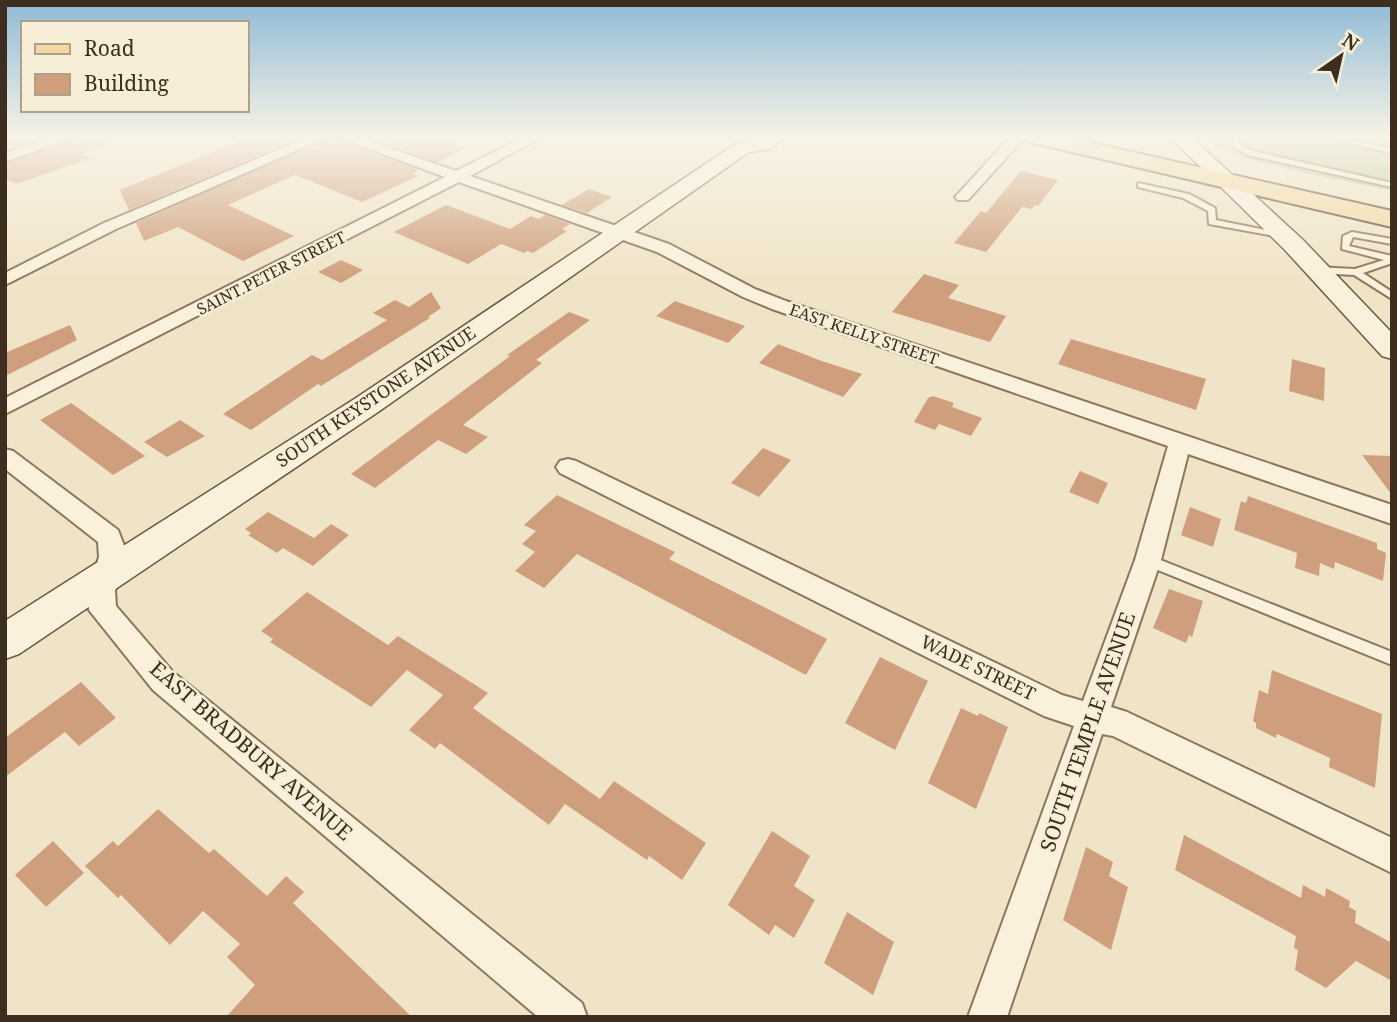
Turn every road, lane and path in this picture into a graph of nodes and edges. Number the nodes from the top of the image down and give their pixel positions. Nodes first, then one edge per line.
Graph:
1 (208, 185) edge
2 (443, 185) edge
3 (480, 185) edge
4 (685, 185) edge
5 (974, 185) edge
6 (1141, 185) dead end
7 (1232, 185) edge
8 (1244, 185) edge
9 (1302, 185) edge
10 (963, 197) dead end
11 (1392, 205) edge
12 (1392, 219) edge
13 (619, 233) junction
14 (1285, 236) junction
15 (1392, 242) edge
16 (1392, 259) edge
17 (1316, 270) junction
18 (1356, 272) junction
19 (5, 280) edge
20 (1392, 296) edge
21 (1392, 350) edge
22 (5, 407) edge
23 (1180, 443) junction
24 (5, 457) edge
25 (568, 467) dead end
26 (1392, 515) edge
27 (1148, 560) junction
28 (106, 574) junction
29 (5, 642) edge
30 (1392, 659) edge
31 (1094, 719) junction
32 (1392, 856) edge
33 (568, 1017) edge
34 (987, 1017) edge

1 - 19 street
2 - 22 street, SAINT PETER STREET
3 - 13 street, EAST KELLY STREET
4 - 13 main road, SOUTH KEYSTONE AVENUE
5 - 10 street
6 - 14 lane
7 - 14 main road
8 - 12 main road
9 - 11 main road
13 - 23 street, EAST KELLY STREET
13 - 28 main road, SOUTH KEYSTONE AVENUE
14 - 17 main road
15 - 16 lane
16 - 18 lane
17 - 18 lane
17 - 21 main road
18 - 20 lane
23 - 26 street, EAST KELLY STREET
23 - 27 street, SOUTH TEMPLE AVENUE
24 - 28 street, EAST BRADBURY AVENUE
25 - 31 street, WADE STREET
27 - 30 lane
27 - 31 street, SOUTH TEMPLE AVENUE
28 - 29 main road, SOUTH KEYSTONE AVENUE
28 - 33 street, EAST BRADBURY AVENUE
31 - 32 street, WADE STREET
31 - 34 street, SOUTH TEMPLE AVENUE

